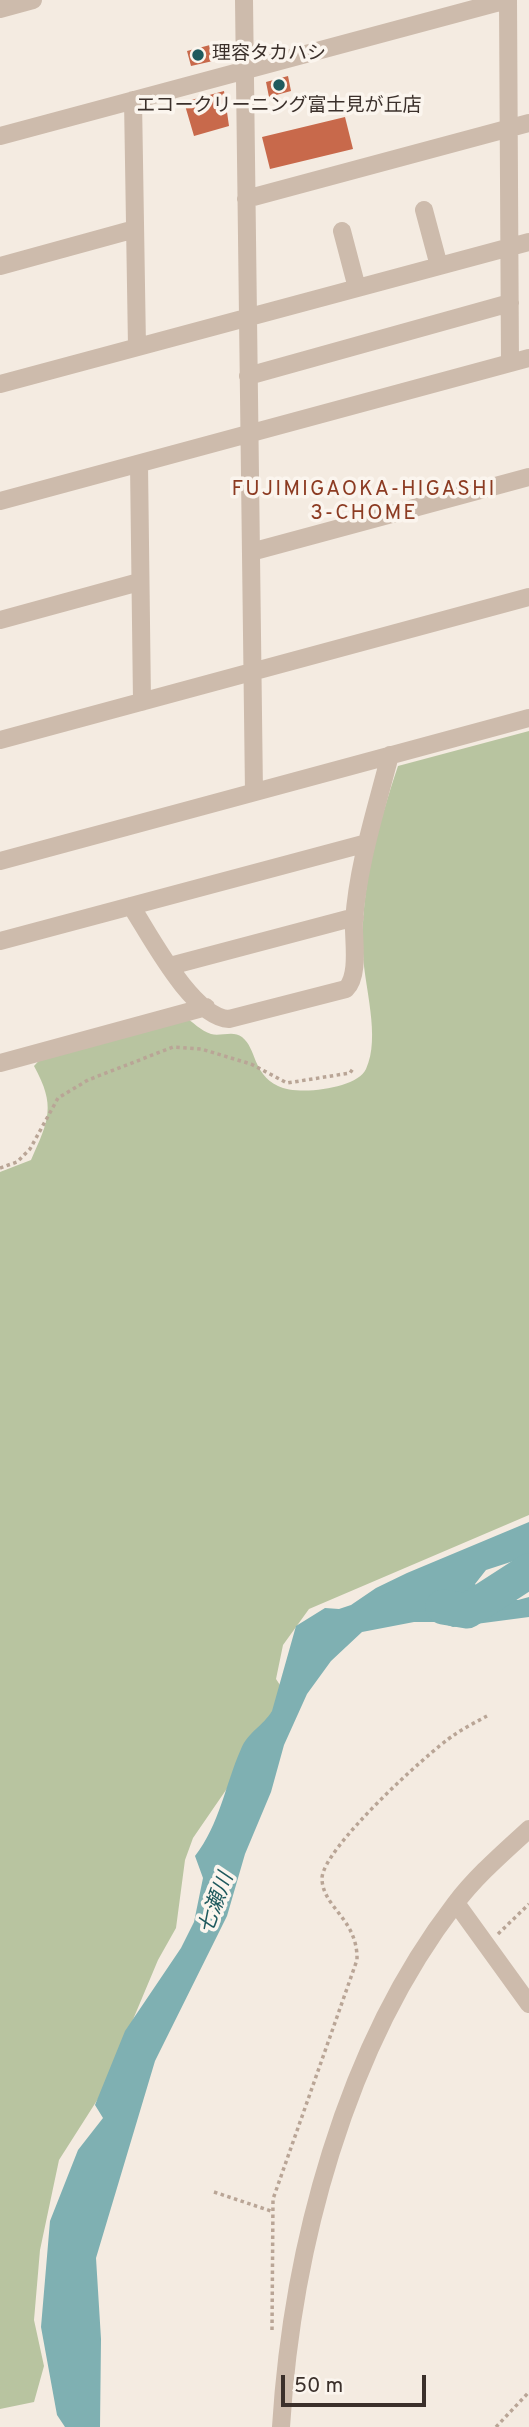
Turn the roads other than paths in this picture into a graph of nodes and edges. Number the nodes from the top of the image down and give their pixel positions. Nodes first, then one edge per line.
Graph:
1 (33, 0) edge
2 (244, 0) edge
3 (507, 0) edge
4 (0, 9) edge
5 (245, 71) junction
6 (133, 100) junction
7 (529, 123) edge
8 (508, 128) junction
9 (0, 136) edge
10 (246, 199) junction
11 (424, 210) dead end
12 (135, 229) junction
13 (342, 231) dead end
14 (529, 242) edge
15 (509, 247) junction
16 (0, 266) edge
17 (439, 266) junction
18 (357, 288) junction
19 (510, 303) junction
20 (248, 317) junction
21 (137, 347) junction
22 (529, 358) edge
23 (510, 363) junction
24 (248, 376) junction
25 (0, 384) edge
26 (249, 434) junction
27 (139, 464) junction
28 (529, 477) edge
29 (0, 501) edge
30 (251, 552) junction
31 (139, 582) junction
32 (529, 597) edge
33 (0, 620) edge
34 (252, 672) junction
35 (142, 702) junction
36 (529, 718) edge
37 (0, 740) edge
38 (390, 755) junction
39 (254, 792) junction
40 (367, 843) junction
41 (0, 861) edge
42 (131, 906) junction
43 (355, 917) junction
44 (0, 942) edge
45 (170, 966) junction
46 (206, 1007) junction
47 (0, 1063) edge
48 (529, 1829) edge
49 (456, 1902) junction
50 (529, 2004) edge
51 (281, 2427) edge

1 - 4 street
2 - 5 street
3 - 5 street
3 - 8 street
5 - 6 street
5 - 10 street
6 - 9 street
6 - 12 street
7 - 8 street
8 - 10 street
8 - 15 street
10 - 20 street
11 - 17 street
12 - 16 street
12 - 21 street
13 - 18 street
14 - 15 street
15 - 17 street
15 - 19 street
17 - 18 street
18 - 20 street
19 - 23 street
19 - 24 street
20 - 21 street
20 - 24 street
21 - 25 street
22 - 23 street
23 - 26 street
24 - 26 street
26 - 27 street
26 - 30 street
27 - 29 street
27 - 31 street
28 - 30 street
30 - 34 street
31 - 33 street
31 - 35 street
32 - 34 street
34 - 35 street
34 - 39 street
35 - 37 street
36 - 38 street
38 - 39 street
38 - 40 street
39 - 41 street
40 - 42 street
40 - 43 street
42 - 44 street
42 - 45 street
43 - 45 street
43 - 46 street
45 - 46 street
46 - 47 street
48 - 49 street
49 - 50 street
49 - 51 street

